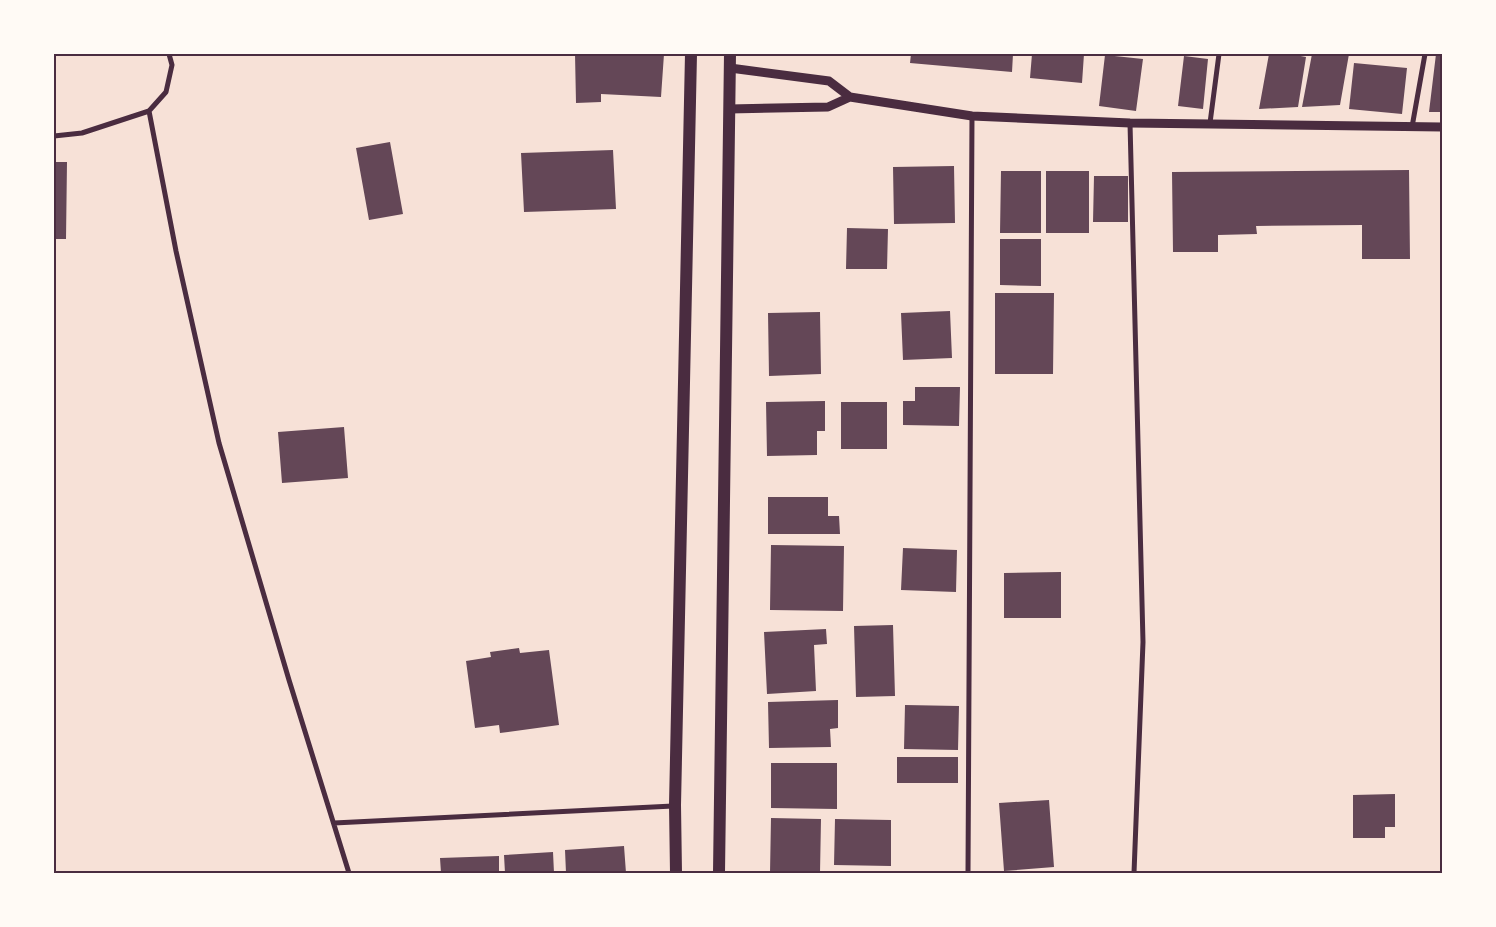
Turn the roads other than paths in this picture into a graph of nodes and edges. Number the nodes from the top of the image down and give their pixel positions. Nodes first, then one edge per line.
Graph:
1 (169, 54) edge
2 (690, 54) edge
3 (730, 54) edge
4 (1219, 54) edge
5 (1425, 54) edge
6 (730, 68) junction
7 (850, 97) junction
8 (729, 109) junction
9 (149, 110) junction
10 (972, 116) junction
11 (1130, 123) junction
12 (1210, 123) junction
13 (1412, 127) junction
14 (1442, 127) edge
15 (54, 136) edge
16 (676, 806) junction
17 (334, 824) junction
18 (349, 873) edge
19 (676, 873) edge
20 (719, 873) edge
21 (968, 873) edge
22 (1134, 873) edge

1 - 9 street
2 - 16 main road
3 - 6 main road
4 - 12 street
5 - 13 street
6 - 7 street
6 - 8 main road
7 - 8 street
7 - 10 street
8 - 20 main road
9 - 15 street
9 - 17 street
10 - 11 street
10 - 21 street
11 - 12 street
11 - 22 street
12 - 13 street
13 - 14 street
16 - 17 street
16 - 19 main road
17 - 18 street

